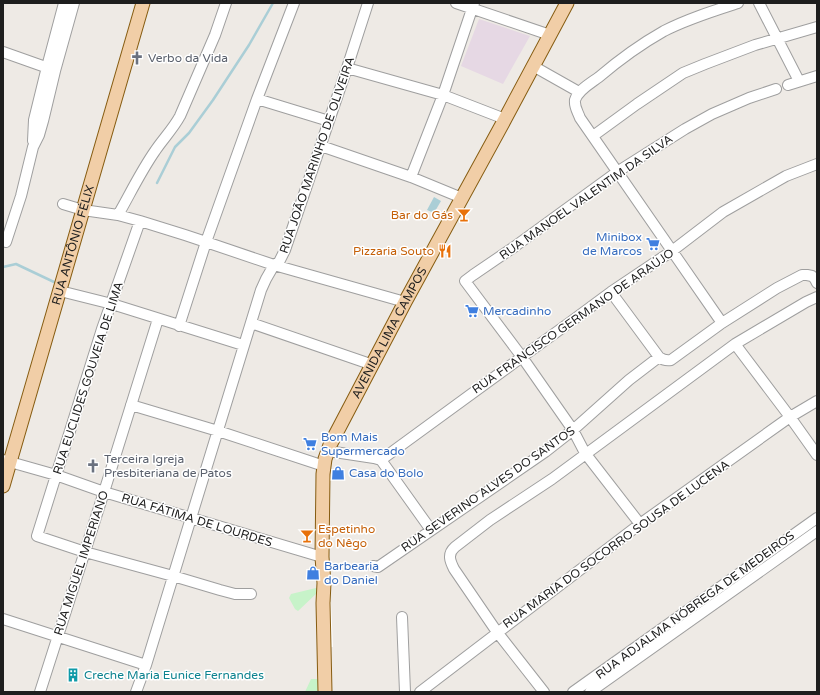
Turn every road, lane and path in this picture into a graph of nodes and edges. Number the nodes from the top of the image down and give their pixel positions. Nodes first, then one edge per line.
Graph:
1 (64, 3) edge
2 (74, 3) edge
3 (143, 3) edge
4 (226, 3) edge
5 (294, 3) edge
6 (368, 3) edge
7 (456, 3) edge
8 (567, 3) edge
9 (738, 3) edge
10 (759, 3) edge
11 (473, 5) edge
12 (817, 27) edge
13 (550, 35) junction
14 (777, 39) junction
15 (3, 52) edge
16 (533, 66) junction
17 (347, 68) junction
18 (51, 69) junction
19 (817, 76) edge
20 (800, 81) junction
21 (788, 85) dead end
22 (776, 89) dead end
23 (579, 92) junction
24 (443, 95) junction
25 (257, 99) junction
26 (505, 119) junction
27 (329, 121) junction
28 (592, 136) junction
29 (321, 146) junction
30 (817, 164) edge
31 (617, 172) junction
32 (410, 177) junction
33 (462, 198) junction
34 (63, 204) dead end
35 (83, 210) junction
36 (118, 215) junction
37 (140, 221) junction
38 (6, 242) dead end
39 (206, 242) junction
40 (672, 251) junction
41 (274, 265) junction
42 (817, 282) edge
43 (60, 291) junction
44 (611, 292) junction
45 (817, 297) edge
46 (405, 302) junction
47 (112, 304) junction
48 (158, 319) junction
49 (251, 323) junction
50 (722, 323) junction
51 (179, 326) junction
52 (735, 344) junction
53 (243, 346) junction
54 (522, 357) junction
55 (659, 357) junction
56 (373, 365) junction
57 (817, 401) edge
58 (131, 405) junction
59 (790, 417) junction
60 (573, 430) junction
61 (218, 431) junction
62 (328, 451) junction
63 (586, 453) junction
64 (817, 455) edge
65 (380, 460) junction
66 (6, 462) edge
67 (324, 466) junction
68 (56, 475) junction
69 (3, 486) edge
70 (104, 492) junction
71 (191, 518) junction
72 (817, 518) edge
73 (640, 524) junction
74 (431, 530) junction
75 (817, 531) edge
76 (85, 552) junction
77 (322, 557) junction
78 (373, 566) dead end
79 (174, 576) junction
80 (251, 594) dead end
81 (402, 617) dead end
82 (3, 619) edge
83 (497, 632) junction
84 (58, 636) junction
85 (146, 665) junction
86 (40, 692) edge
87 (136, 692) edge
88 (325, 692) edge
89 (405, 692) edge
90 (420, 692) edge
91 (544, 692) edge
92 (573, 692) edge
93 (590, 692) edge

1 - 18 street
2 - 18 street
3 - 35 main road, RUA ANTÔNIO FÉLIX
4 - 36 street
5 - 25 street
6 - 17 street, RUA JOÃO MARINHO DE OLIVEIRA
7 - 11 street
8 - 13 main road, AVENIDA LIMA CAMPOS
9 - 23 street
10 - 14 street
11 - 13 street
11 - 24 street
12 - 14 street
13 - 16 main road, AVENIDA LIMA CAMPOS
14 - 20 street
14 - 28 street
15 - 18 street
16 - 23 street
16 - 26 main road, AVENIDA LIMA CAMPOS
17 - 24 street
17 - 27 street, RUA JOÃO MARINHO DE OLIVEIRA
18 - 38 street
19 - 20 street
20 - 21 street
22 - 31 street, RUA MANOEL VALENTIM DA SILVA
23 - 28 street
24 - 26 street
24 - 32 street
25 - 27 street
25 - 39 street
26 - 33 main road, AVENIDA LIMA CAMPOS
27 - 29 street, RUA JOÃO MARINHO DE OLIVEIRA
28 - 31 street
29 - 32 street
29 - 41 street, RUA JOÃO MARINHO DE OLIVEIRA
30 - 40 street, RUA FRANCISCO GERMANO DE ARAÚJO
31 - 40 street
31 - 54 street, RUA MANOEL VALENTIM DA SILVA
32 - 33 street
33 - 46 main road, AVENIDA LIMA CAMPOS
34 - 35 street
35 - 36 street
35 - 43 main road, RUA ANTÔNIO FÉLIX
36 - 37 street
37 - 39 street
37 - 47 street, RUA EUCLIDES GOUVEIA DE LIMA
39 - 41 street
39 - 51 street
40 - 44 street, RUA FRANCISCO GERMANO DE ARAÚJO
40 - 50 street
41 - 46 street
41 - 49 street, RUA JOÃO MARINHO DE OLIVEIRA
42 - 50 street
43 - 47 street
43 - 66 main road, RUA ANTÔNIO FÉLIX
44 - 54 street, RUA FRANCISCO GERMANO DE ARAÚJO
44 - 55 street
45 - 52 street
46 - 56 main road, AVENIDA LIMA CAMPOS
47 - 48 street
47 - 68 street, RUA EUCLIDES GOUVEIA DE LIMA
48 - 51 street
48 - 58 street, RUA MIGUEL IMPERIANO
49 - 53 street, RUA JOÃO MARINHO DE OLIVEIRA
49 - 56 street
50 - 55 street
51 - 53 street
52 - 59 street
52 - 63 street
53 - 61 street, RUA JOÃO MARINHO DE OLIVEIRA
54 - 60 street
54 - 65 street, RUA FRANCISCO GERMANO DE ARAÚJO
55 - 60 street, RUA SEVERINO ALVES DO SANTOS
56 - 62 main road, AVENIDA LIMA CAMPOS
57 - 59 street, RUA MARIA DO SOCORRO SOUSA DE LUCENA
58 - 61 street
58 - 70 street, RUA MIGUEL IMPERIANO
59 - 64 street
59 - 73 street, RUA MARIA DO SOCORRO SOUSA DE LUCENA
60 - 63 street
60 - 74 street, RUA SEVERINO ALVES DO SANTOS
61 - 67 street
61 - 71 street, RUA JOÃO MARINHO DE OLIVEIRA
62 - 65 street
62 - 67 main road, AVENIDA LIMA CAMPOS
63 - 73 street
63 - 83 street
65 - 74 street
66 - 68 street, RUA FÁTIMA DE LOURDES
66 - 69 main road, RUA ANTÔNIO FÉLIX
67 - 77 main road, AVENIDA LIMA CAMPOS
68 - 70 street, RUA FÁTIMA DE LOURDES
68 - 76 street, RUA EUCLIDES GOUVEIA DE LIMA
70 - 71 street, RUA FÁTIMA DE LOURDES
70 - 76 street, RUA MIGUEL IMPERIANO
71 - 77 street, RUA FÁTIMA DE LOURDES
71 - 79 street, RUA JOÃO MARINHO DE OLIVEIRA
72 - 92 street, RUA ADJALMA NÓBREGA DE MEDEIROS
73 - 83 street, RUA MARIA DO SOCORRO SOUSA DE LUCENA
74 - 78 street, RUA SEVERINO ALVES DO SANTOS
75 - 93 street, RUA ADJALMA NÓBREGA DE MEDEIROS
76 - 79 street
76 - 84 street, RUA MIGUEL IMPERIANO
77 - 88 main road, AVENIDA LIMA CAMPOS
79 - 80 street
79 - 85 street, RUA JOÃO MARINHO DE OLIVEIRA
81 - 89 street
82 - 84 street
83 - 90 street, RUA MARIA DO SOCORRO SOUSA DE LUCENA
83 - 91 street
84 - 85 street
84 - 86 street, RUA MIGUEL IMPERIANO
85 - 87 street, RUA JOÃO MARINHO DE OLIVEIRA

